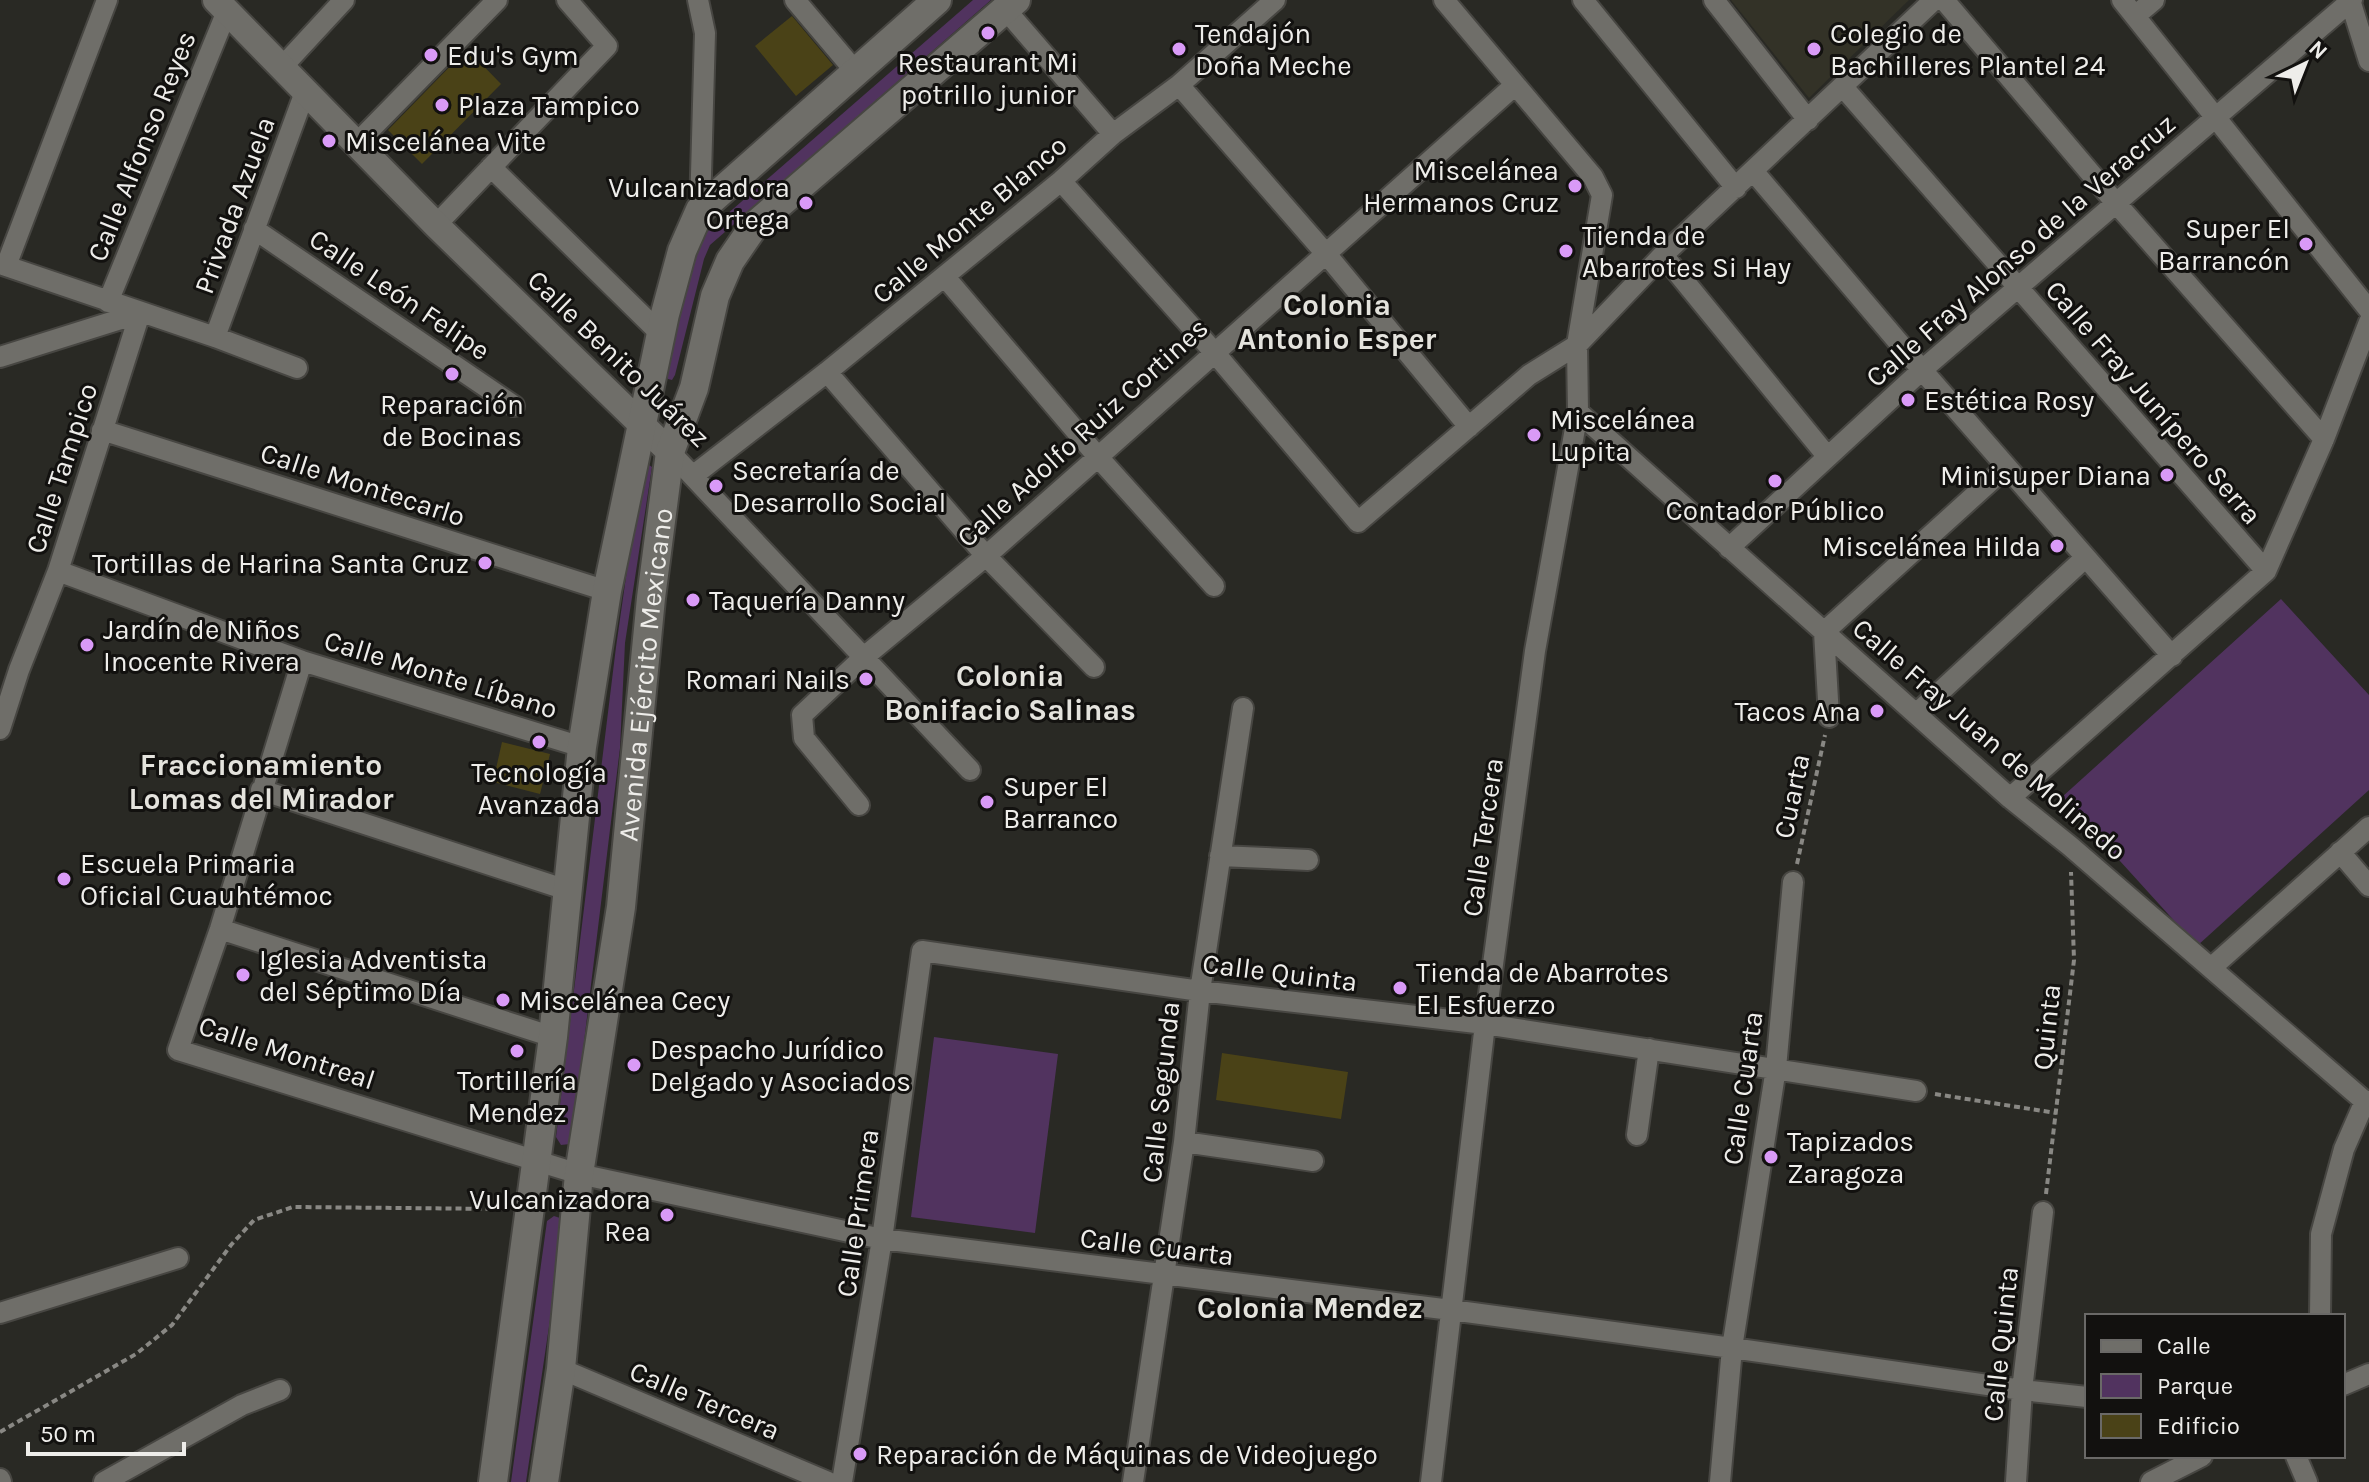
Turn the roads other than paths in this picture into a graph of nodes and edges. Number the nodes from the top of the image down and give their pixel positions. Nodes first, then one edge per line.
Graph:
1 (107, 0) edge
2 (344, 0) edge
3 (497, 0) edge
4 (567, 0) edge
5 (698, 0) edge
6 (795, 0) edge
7 (937, 0) edge
8 (1275, 0) edge
9 (1444, 0) edge
10 (1583, 0) edge
11 (1714, 0) edge
12 (1934, 0) edge
13 (1944, 0) edge
14 (2154, 0) edge
15 (2351, 1) edge
16 (222, 5) edge
17 (1010, 5) edge
18 (2129, 8) edge
19 (2369, 61) edge
20 (283, 66) junction
21 (855, 71) junction
22 (1179, 85) junction
23 (1514, 86) junction
24 (1843, 87) junction
25 (305, 92) junction
26 (2217, 117) junction
27 (1808, 120) junction
28 (1113, 134) junction
29 (356, 144) junction
30 (491, 167) junction
31 (1754, 172) junction
32 (1061, 181) junction
33 (1736, 188) junction
34 (2115, 202) junction
35 (700, 210) junction
36 (436, 225) junction
37 (254, 229) junction
38 (1327, 255) junction
39 (1663, 255) junction
40 (3, 265) edge
41 (945, 277) junction
42 (2017, 288) junction
43 (108, 302) junction
44 (2369, 310) edge
45 (140, 313) junction
46 (2369, 322) edge
47 (661, 334) junction
48 (215, 337) junction
49 (1577, 345) junction
50 (1214, 352) junction
51 (0, 357) edge
52 (297, 368) dead end
53 (1922, 370) junction
54 (827, 372) junction
55 (514, 406) dead end
56 (1578, 412) junction
57 (641, 422) junction
58 (1469, 427) junction
59 (102, 430) junction
60 (2324, 439) junction
61 (670, 452) junction
62 (1827, 456) junction
63 (1098, 457) junction
64 (2006, 467) junction
65 (694, 475) junction
66 (1729, 548) junction
67 (986, 556) junction
68 (2085, 558) junction
69 (58, 571) junction
70 (2266, 571) junction
71 (1214, 586) dead end
72 (607, 591) junction
73 (1824, 632) junction
74 (2172, 656) junction
75 (864, 657) junction
76 (302, 661) junction
77 (9, 666) edge
78 (1094, 667) dead end
79 (1243, 708) dead end
80 (1916, 714) junction
81 (1829, 717) road end
82 (0, 729) edge
83 (582, 747) junction
84 (970, 770) dead end
85 (261, 790) junction
86 (2010, 798) junction
87 (859, 805) dead end
88 (2369, 827) edge
89 (2340, 852) junction
90 (1220, 856) junction
91 (1308, 860) dead end
92 (1793, 882) road end
93 (2369, 886) edge
94 (567, 890) junction
95 (220, 929) junction
96 (922, 951) joint
97 (2211, 968) junction
98 (1200, 991) junction
99 (1485, 1024) junction
100 (553, 1037) junction
101 (1649, 1049) junction
102 (1776, 1068) junction
103 (1916, 1091) road end
104 (2368, 1103) edge
105 (1637, 1135) dead end
106 (1184, 1142) junction
107 (537, 1160) junction
108 (1313, 1161) dead end
109 (579, 1174) junction
110 (2043, 1212) road end
111 (882, 1239) junction
112 (178, 1258) dead end
113 (1165, 1276) junction
114 (1451, 1310) junction
115 (0, 1313) edge
116 (2320, 1314) edge
117 (1732, 1348) junction
118 (561, 1369) junction
119 (2369, 1374) edge
120 (2345, 1384) edge
121 (280, 1390) dead end
122 (2022, 1390) junction
123 (2085, 1397) edge
124 (2198, 1458) edge
125 (2297, 1458) edge
126 (104, 1482) edge
127 (493, 1482) edge
128 (544, 1482) edge
129 (828, 1482) edge
130 (842, 1482) edge
131 (1133, 1482) edge
132 (1431, 1482) edge
133 (1720, 1482) edge
134 (2016, 1482) edge
135 (2151, 1482) edge
136 (2307, 1482) edge

1 - 40 street
2 - 20 street
3 - 29 street
4 - 30 street
5 - 35 street
6 - 21 street
7 - 21 main road, Avenida Ejército Mexicano
8 - 22 street, Calle Monte Blanco
9 - 23 street, Calle Tercera
10 - 33 street
11 - 27 street
12 - 24 street
13 - 34 street
14 - 18 street
15 - 19 street
15 - 26 street, Calle Fray Alonso de la Veracruz
16 - 20 street, Calle Benito Juárez
16 - 43 street, Calle Alfonso Reyes
17 - 28 street
17 - 61 main road, Avenida Ejército Mexicano
18 - 26 street
20 - 25 street, Calle Benito Juárez
21 - 35 main road, Avenida Ejército Mexicano
22 - 28 street, Calle Monte Blanco
22 - 38 street
23 - 38 street, Calle Adolfo Ruiz Cortines
23 - 49 street, Calle Tercera
24 - 27 street
24 - 42 street, Calle Fray Junípero Serra
25 - 29 street, Calle Benito Juárez
25 - 37 street, Privada Azuela
26 - 34 street, Calle Fray Alonso de la Veracruz
26 - 44 street
27 - 31 street
28 - 32 street, Calle Monte Blanco
29 - 36 street, Calle Benito Juárez
30 - 36 street
30 - 47 street
31 - 33 street
31 - 53 street
32 - 41 street, Calle Monte Blanco
32 - 50 street
33 - 39 street
34 - 42 street, Calle Fray Alonso de la Veracruz
34 - 60 street
35 - 47 main road, Avenida Ejército Mexicano
36 - 57 street, Calle Benito Juárez
37 - 48 street, Privada Azuela
37 - 55 street, Calle León Felipe
38 - 50 street, Calle Adolfo Ruiz Cortines
38 - 58 street
39 - 49 street
39 - 62 street
40 - 43 street
41 - 54 street, Calle Monte Blanco
41 - 63 street
42 - 53 street, Calle Fray Alonso de la Veracruz
42 - 70 street, Calle Fray Junípero Serra
43 - 45 street
45 - 48 street
45 - 51 street
45 - 59 street, Calle Tampico
46 - 60 street
47 - 57 main road, Avenida Ejército Mexicano
48 - 52 street
49 - 56 street, Calle Tercera
49 - 58 street
50 - 58 street
50 - 63 street, Calle Adolfo Ruiz Cortines
53 - 62 street, Calle Fray Alonso de la Veracruz
53 - 64 street
54 - 65 street, Calle Monte Blanco
54 - 67 street
56 - 66 street, Calle Fray Juan de Molinedo
56 - 99 street, Calle Tercera
57 - 61 street, Calle Benito Juárez
57 - 72 main road, Avenida Ejército Mexicano
59 - 69 street, Calle Tampico
59 - 72 street, Calle Montecarlo
60 - 70 street
61 - 65 street, Calle Benito Juárez
61 - 109 main road, Avenida Ejército Mexicano
62 - 66 street, Calle Fray Alonso de la Veracruz
63 - 67 street, Calle Adolfo Ruiz Cortines
63 - 71 street
64 - 68 street
64 - 73 street
65 - 75 street, Calle Benito Juárez
66 - 73 street, Calle Fray Juan de Molinedo
67 - 75 street, Calle Adolfo Ruiz Cortines
67 - 78 street
68 - 74 street
68 - 80 street
69 - 76 street, Calle Monte Líbano
69 - 77 street, Calle Tampico
70 - 74 street
72 - 83 main road, Avenida Ejército Mexicano
73 - 80 street, Calle Fray Juan de Molinedo
73 - 81 street
74 - 86 street
75 - 84 street, Calle Benito Juárez
75 - 87 street, Calle Adolfo Ruiz Cortines
76 - 83 street, Calle Monte Líbano
76 - 85 street, Calle Montreal
77 - 82 street, Calle Tampico
79 - 90 street, Calle Segunda
80 - 86 street, Calle Fray Juan de Molinedo
83 - 94 main road, Avenida Ejército Mexicano
85 - 94 street
85 - 95 street, Calle Montreal
86 - 97 street, Calle Fray Juan de Molinedo
88 - 89 street
89 - 93 street
89 - 97 street
90 - 91 street
90 - 98 street, Calle Segunda
92 - 102 street, Calle Cuarta
94 - 100 main road, Avenida Ejército Mexicano
95 - 100 street
95 - 107 street, Calle Montreal
96 - 98 street, Calle Quinta
96 - 111 street, Calle Primera
97 - 104 street, Calle Fray Juan de Molinedo
98 - 99 street, Calle Quinta
98 - 106 street, Calle Segunda
99 - 101 street, Calle Quinta
99 - 114 street, Calle Tercera
100 - 107 main road, Avenida Ejército Mexicano
101 - 102 street, Calle Quinta
101 - 105 street
102 - 103 street, Calle Quinta
102 - 117 street, Calle Cuarta
104 - 116 street
106 - 108 street
106 - 113 street, Calle Segunda
107 - 109 street, Calle Montreal
107 - 127 main road, Avenida Ejército Mexicano
109 - 111 street, Calle Cuarta
109 - 118 main road, Avenida Ejército Mexicano
110 - 122 street, Calle Quinta
111 - 113 street, Calle Cuarta
111 - 130 street, Calle Primera
112 - 115 street
113 - 114 street, Calle Cuarta
113 - 131 street, Calle Segunda
114 - 117 street, Calle Cuarta
114 - 132 street, Calle Tercera
117 - 122 street, Calle Cuarta
117 - 133 street, Calle Cuarta
118 - 128 main road, Avenida Ejército Mexicano
118 - 129 street, Calle Tercera
119 - 120 street
121 - 126 street
122 - 123 street, Calle Cuarta
122 - 134 street, Calle Quinta
124 - 135 street
125 - 136 street

